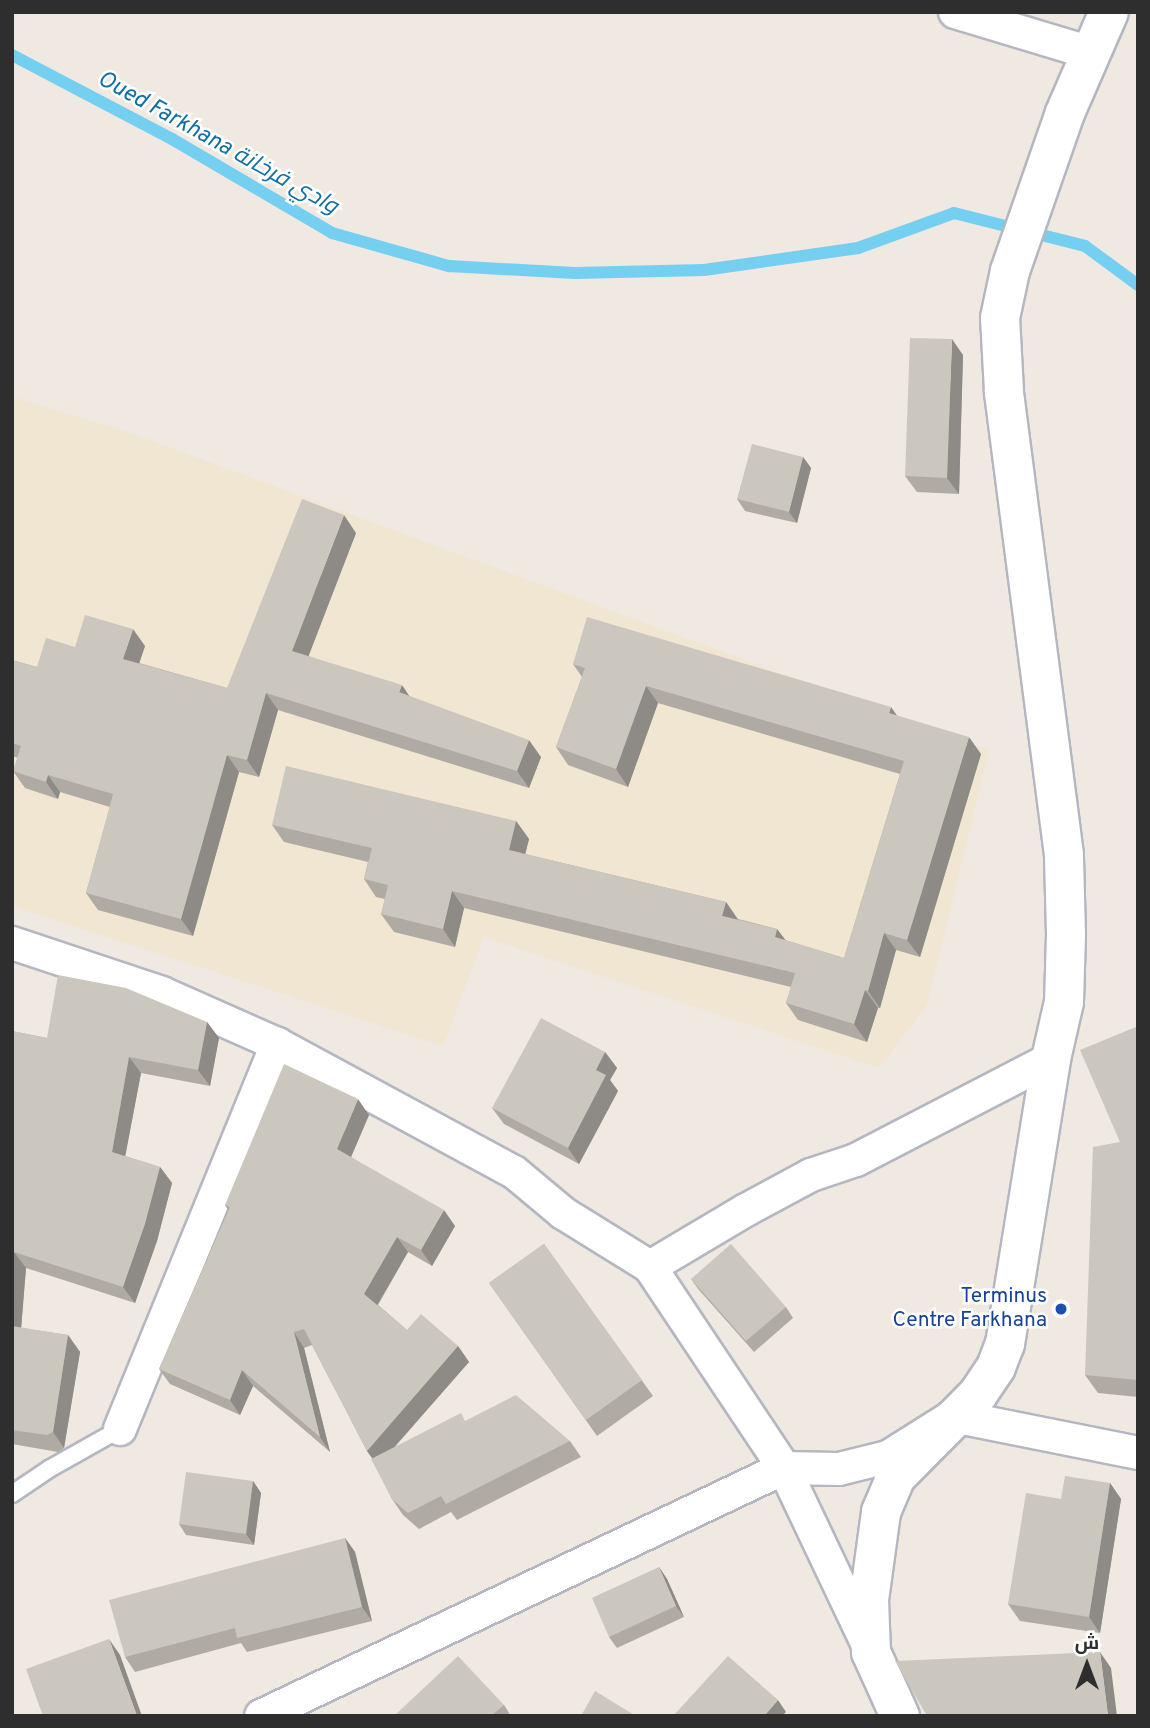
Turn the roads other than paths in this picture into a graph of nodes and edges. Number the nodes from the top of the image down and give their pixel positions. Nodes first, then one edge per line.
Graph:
1 (955, 12) edge
2 (1109, 12) edge
3 (1091, 53) junction
4 (12, 943) edge
5 (278, 1044) junction
6 (1051, 1059) junction
7 (650, 1267) junction
8 (953, 1416) junction
9 (120, 1429) joint
10 (1138, 1453) edge
11 (785, 1468) junction
12 (12, 1494) edge
13 (871, 1652) junction
14 (261, 1716) edge
15 (900, 1716) edge

1 - 3 street
2 - 3 street
3 - 6 street
4 - 5 street
5 - 7 street
5 - 9 street
6 - 7 street
6 - 8 street
7 - 11 street
8 - 10 street
8 - 11 street
8 - 13 street
9 - 12 lane
11 - 13 street
11 - 14 street
13 - 15 street

